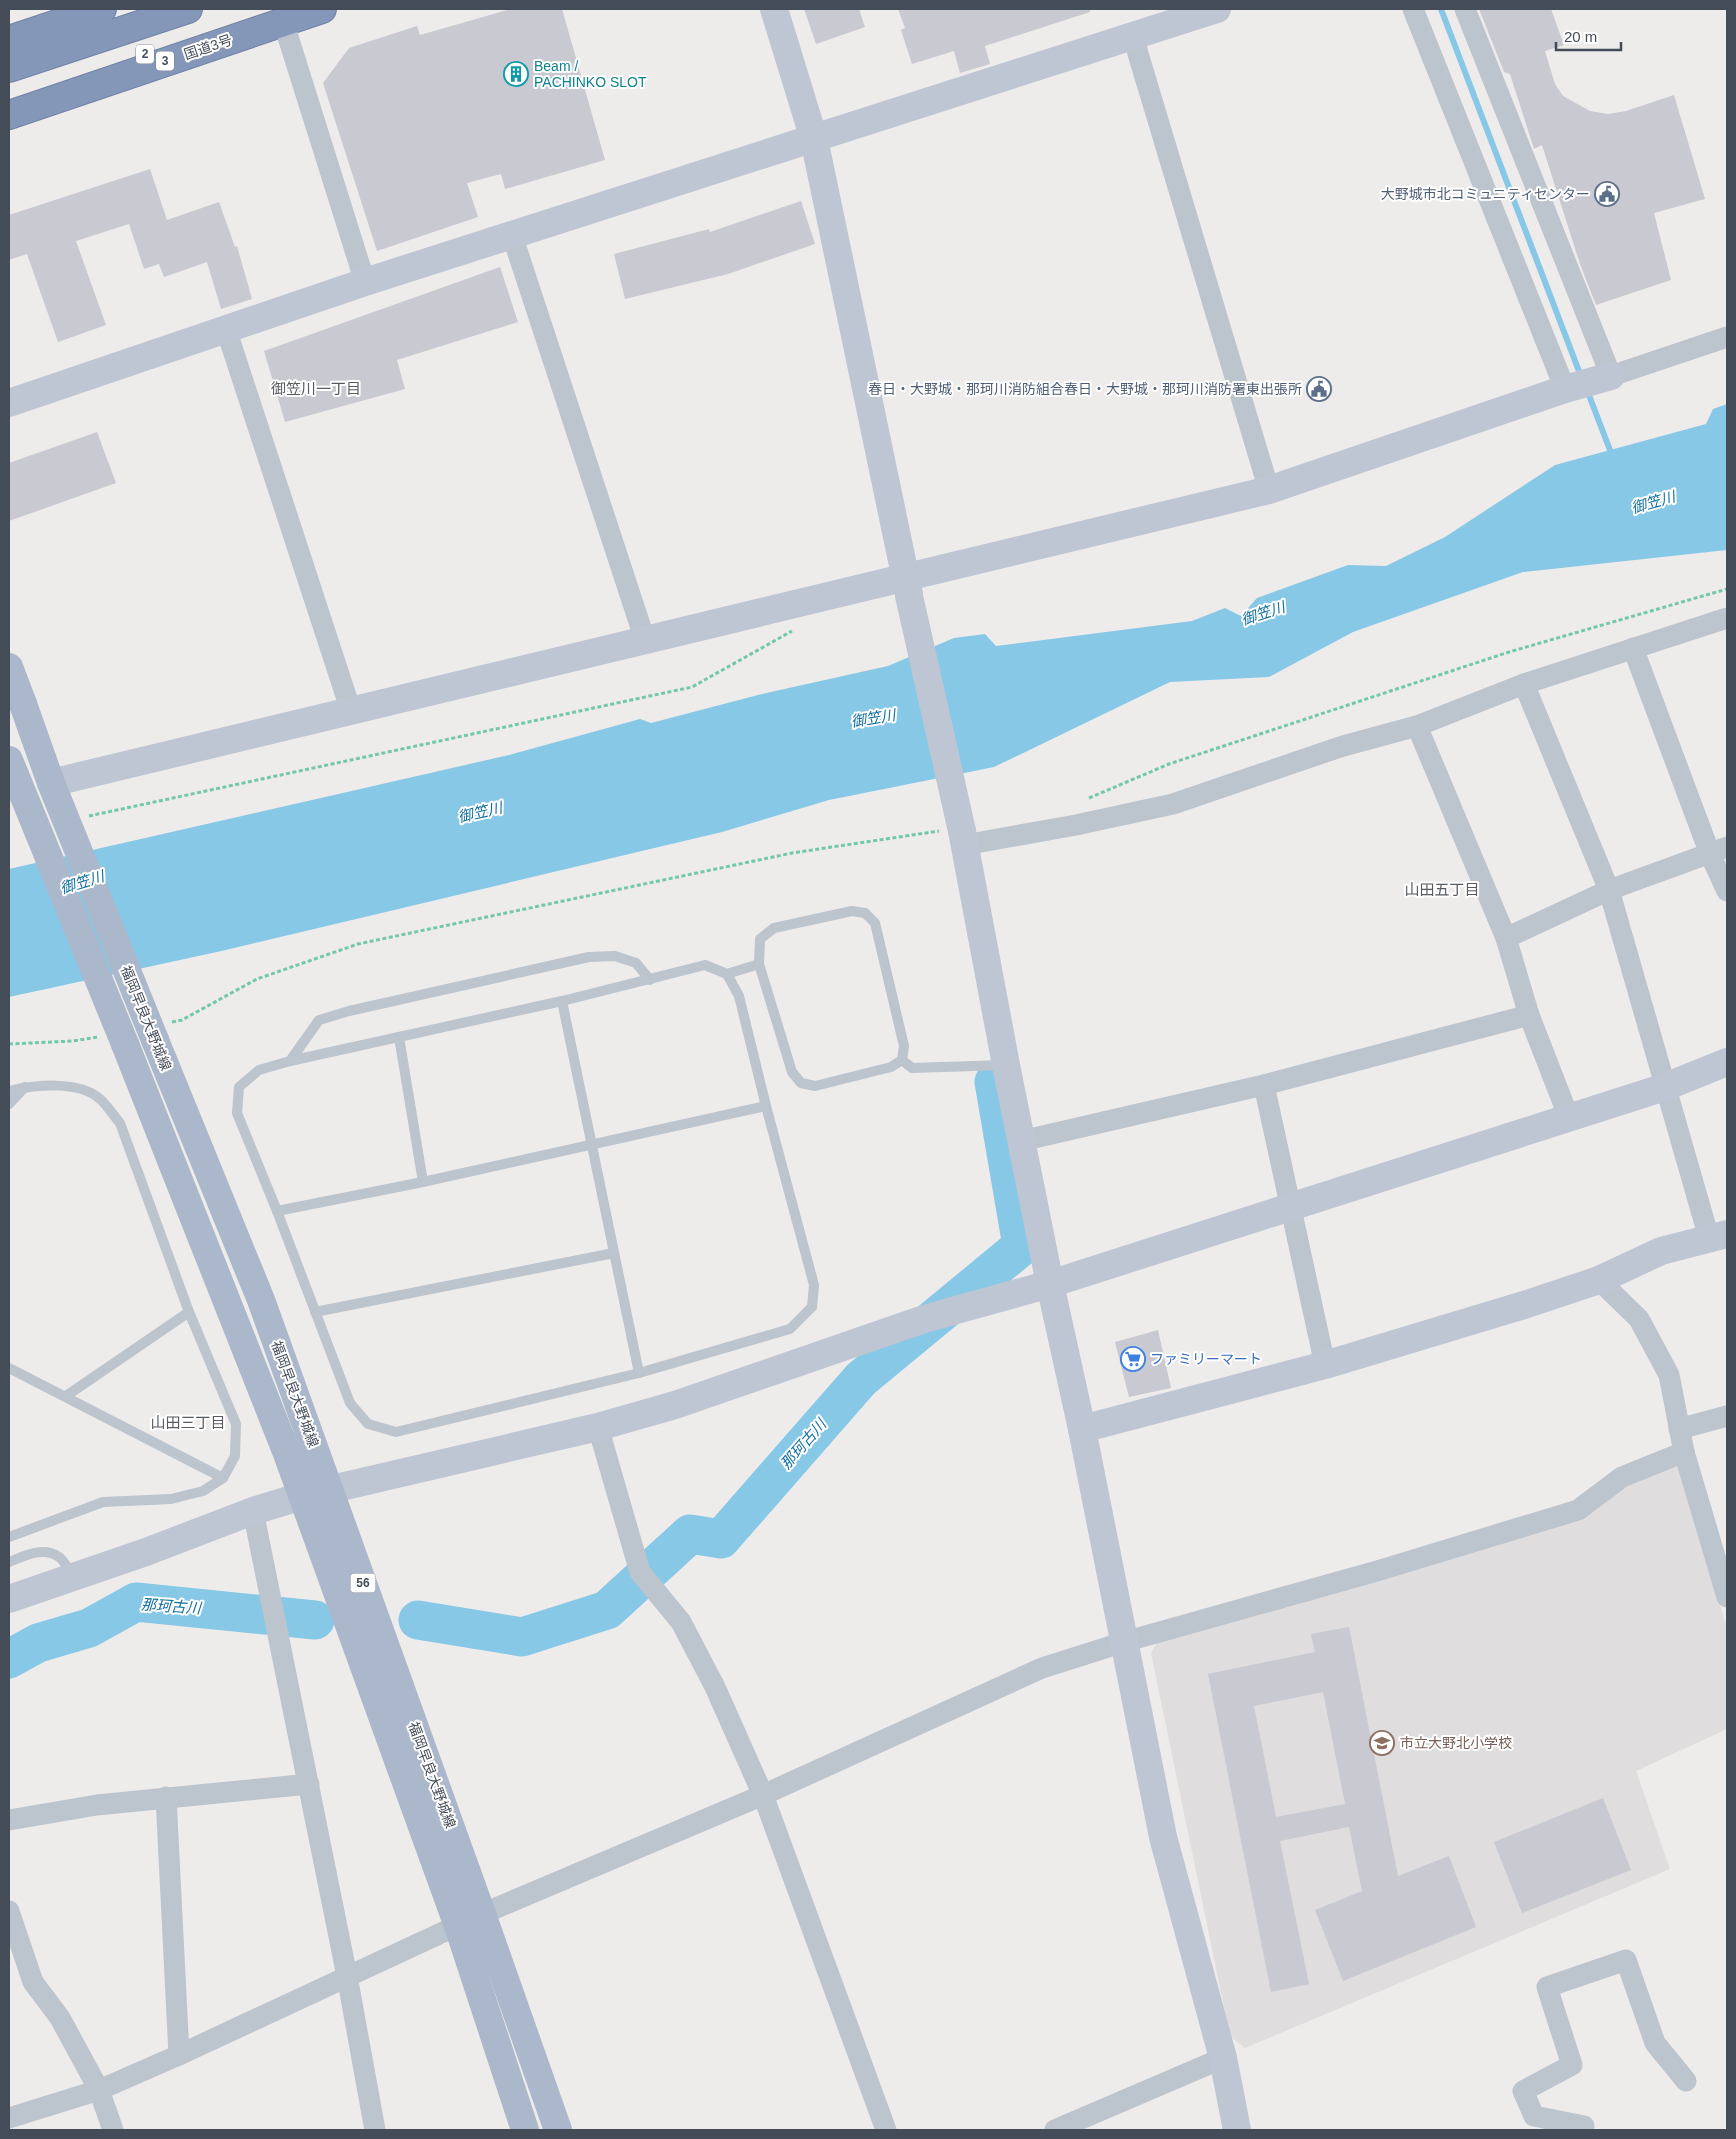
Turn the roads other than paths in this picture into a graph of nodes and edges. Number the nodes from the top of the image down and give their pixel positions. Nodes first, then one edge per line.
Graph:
1 (102, 9) edge
2 (188, 9) edge
3 (322, 9) edge
4 (774, 9) edge
5 (1217, 9) edge
6 (1413, 9) edge
7 (1466, 9) edge
8 (282, 15) edge
9 (1133, 36) junction
10 (9, 40) edge
11 (9, 68) edge
12 (9, 99) edge
13 (9, 115) edge
14 (814, 139) junction
15 (512, 235) junction
16 (365, 282) junction
17 (226, 329) junction
18 (1727, 337) edge
19 (1611, 376) junction
20 (1565, 389) junction
21 (9, 403) edge
22 (1269, 490) junction
23 (908, 587) junction
24 (1727, 618) edge
25 (645, 640) junction
26 (1633, 648) junction
27 (9, 667) edge
28 (1524, 684) junction
29 (351, 710) junction
30 (1418, 726) junction
31 (9, 760) edge
32 (51, 783) junction
33 (957, 835) junction
34 (1718, 850) edge
35 (1609, 890) junction
36 (1727, 891) edge
37 (1506, 938) junction
38 (759, 964) junction
39 (727, 974) junction
40 (650, 980) junction
41 (562, 1002) junction
42 (1529, 1015) junction
43 (399, 1037) junction
44 (902, 1060) junction
45 (290, 1061) junction
46 (1727, 1062) edge
47 (1006, 1065) junction
48 (1264, 1085) junction
49 (25, 1087) junction
50 (1665, 1087) junction
51 (9, 1090) edge
52 (9, 1104) edge
53 (766, 1106) junction
54 (1569, 1118) junction
55 (1021, 1141) junction
56 (591, 1144) junction
57 (423, 1182) junction
58 (1290, 1206) junction
59 (278, 1211) junction
60 (1718, 1236) edge
61 (614, 1253) junction
62 (1599, 1280) junction
63 (1050, 1284) junction
64 (189, 1312) junction
65 (315, 1312) junction
66 (1324, 1365) junction
67 (9, 1368) edge
68 (640, 1373) junction
69 (66, 1396) junction
70 (1727, 1416) edge
71 (598, 1427) junction
72 (1082, 1429) junction
73 (1680, 1429) junction
74 (1684, 1452) junction
75 (223, 1478) junction
76 (329, 1489) junction
77 (302, 1496) junction
78 (254, 1511) junction
79 (9, 1537) edge
80 (1720, 1549) edge
81 (9, 1562) edge
82 (73, 1577) junction
83 (1727, 1597) edge
84 (9, 1599) edge
85 (1124, 1642) junction
86 (309, 1784) junction
87 (763, 1795) junction
88 (166, 1797) junction
89 (9, 1820) edge
90 (9, 1911) edge
91 (482, 1914) junction
92 (458, 1926) junction
93 (347, 1976) junction
94 (179, 2055) junction
95 (1223, 2058) junction
96 (1686, 2081) dead end
97 (99, 2090) junction
98 (9, 2118) edge
99 (114, 2130) edge
100 (375, 2130) edge
101 (525, 2130) edge
102 (558, 2130) edge
103 (886, 2130) edge
104 (1055, 2130) edge
105 (1237, 2130) edge
106 (1583, 2130) edge

1 - 10 highway
2 - 11 highway, 2
3 - 8 highway, 国道3号 / 3
4 - 14 street
5 - 9 street
6 - 20 street
7 - 19 street
8 - 12 highway, 2
8 - 13 highway, 国道3号 / 3
8 - 16 street
9 - 14 street
9 - 22 street
14 - 15 street
14 - 23 street
15 - 16 street
15 - 25 street
16 - 17 street
17 - 21 street
17 - 29 street
18 - 19 street
19 - 20 street
20 - 22 street
22 - 23 street
23 - 25 street
23 - 33 street, bridge
24 - 26 street
25 - 29 street
26 - 28 street
26 - 34 street
27 - 32 main road, 福岡早良大野城線 / 56, bridge
28 - 30 street
28 - 35 street
29 - 32 street
30 - 33 street
30 - 37 street
31 - 77 main road, 福岡早良大野城線 / 56, bridge
32 - 76 main road, 福岡早良大野城線 / 56, bridge
33 - 47 street
34 - 35 street
34 - 36 street
35 - 37 street
35 - 50 street
37 - 42 street
38 - 39 lane
38 - 44 lane
38 - 44 lane
39 - 40 lane
39 - 53 lane
40 - 41 lane
40 - 45 lane
41 - 43 lane
41 - 56 lane
42 - 48 street
42 - 54 street
43 - 45 lane
43 - 57 lane
44 - 47 lane
45 - 59 lane
46 - 50 street
47 - 55 street
48 - 55 street
48 - 58 street
49 - 51 lane
49 - 52 lane
49 - 64 lane
50 - 54 street
50 - 60 street
53 - 56 lane
53 - 68 lane
54 - 58 street
55 - 63 street
56 - 57 lane
56 - 61 lane
57 - 59 lane
58 - 63 street
58 - 66 street
59 - 65 lane
60 - 62 street
61 - 65 lane
61 - 68 lane
62 - 66 street
62 - 73 street
63 - 71 street
63 - 72 street
64 - 69 lane
64 - 75 lane
65 - 68 lane
66 - 72 street
67 - 69 lane
69 - 75 lane
70 - 73 street
71 - 76 street
71 - 87 street
72 - 85 street
73 - 74 street
74 - 80 street
74 - 85 street
75 - 79 lane
76 - 77 street
76 - 91 main road, 福岡早良大野城線 / 56
77 - 78 street
77 - 92 main road, 福岡早良大野城線 / 56
78 - 82 street
78 - 86 street
80 - 83 street
81 - 82 lane
82 - 84 street
85 - 87 street
85 - 95 street
86 - 88 street
86 - 93 street
87 - 91 street
87 - 103 street
88 - 89 street
88 - 94 street
90 - 97 street
91 - 92 street
91 - 102 main road, 福岡早良大野城線 / 56
92 - 93 street
92 - 101 main road, 福岡早良大野城線 / 56
93 - 94 street
93 - 100 street
94 - 97 street
95 - 104 street
95 - 105 street
96 - 106 street
97 - 98 street
97 - 99 street

